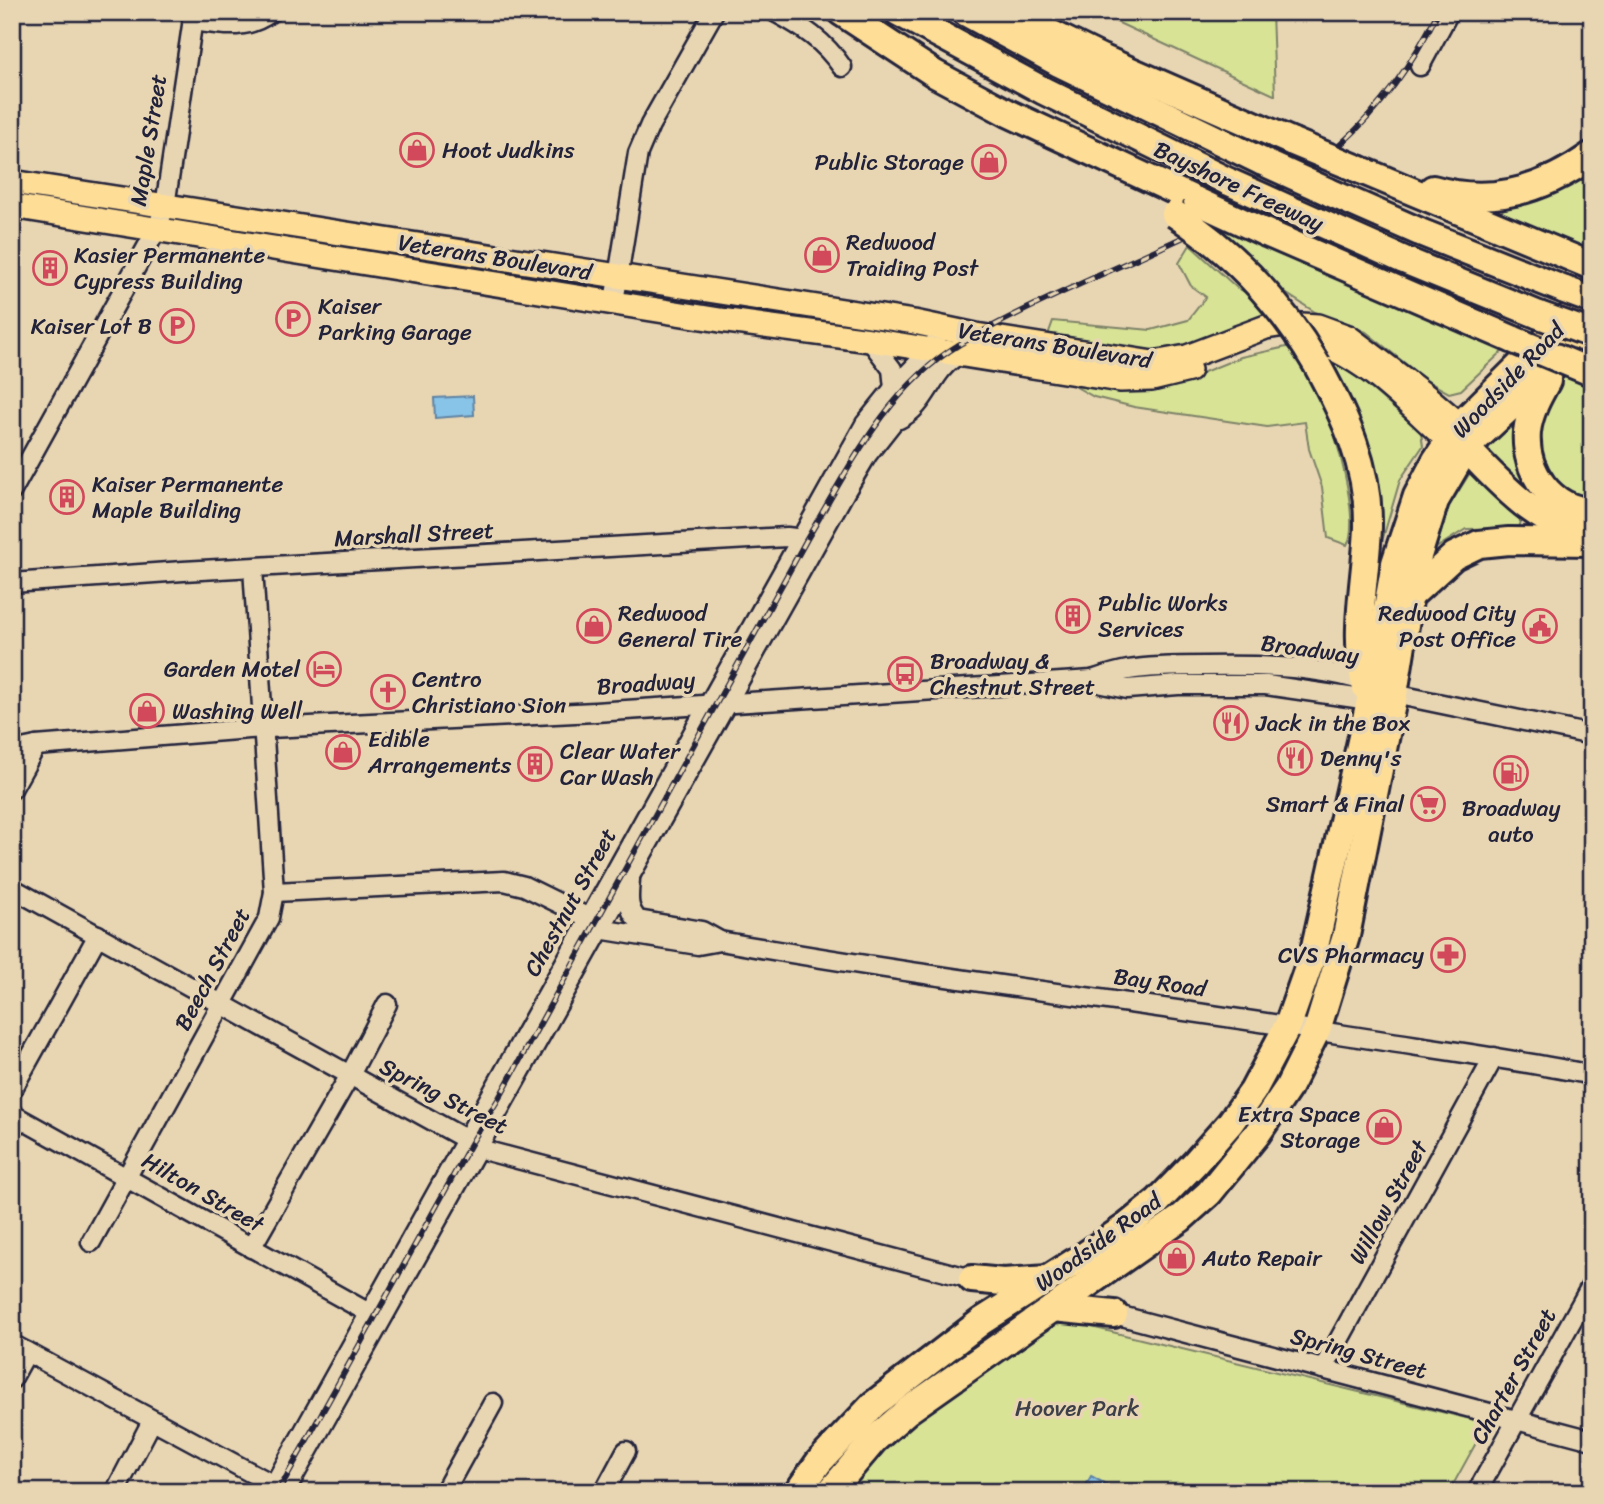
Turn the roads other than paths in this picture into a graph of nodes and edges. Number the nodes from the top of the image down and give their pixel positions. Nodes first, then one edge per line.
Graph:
1 (271, 12) edge
2 (714, 12) edge
3 (775, 12) edge
4 (841, 12) edge
5 (898, 12) edge
6 (965, 12) edge
7 (1007, 12) edge
8 (1449, 12) edge
9 (193, 17) edge
10 (1420, 66) dead end
11 (842, 67) dead end
12 (1592, 155) edge
13 (1365, 167) junction
14 (12, 182) edge
15 (12, 206) edge
16 (165, 206) junction
17 (1186, 207) junction
18 (157, 229) junction
19 (337, 232) junction
20 (301, 253) junction
21 (1591, 271) edge
22 (617, 276) junction
23 (1592, 294) edge
24 (1592, 300) edge
25 (614, 302) junction
26 (942, 327) junction
27 (1592, 332) edge
28 (870, 340) junction
29 (932, 349) junction
30 (1520, 349) junction
31 (1567, 355) junction
32 (957, 356) junction
33 (1591, 372) edge
34 (894, 388) junction
35 (893, 422) junction
36 (1458, 438) junction
37 (12, 491) edge
38 (1592, 511) edge
39 (1592, 533) edge
40 (758, 539) junction
41 (809, 540) junction
42 (1592, 542) edge
43 (253, 568) junction
44 (784, 568) junction
45 (12, 583) edge
46 (1409, 597) junction
47 (1375, 690) junction
48 (718, 702) junction
49 (263, 729) junction
50 (1592, 735) edge
51 (12, 743) edge
52 (36, 746) junction
53 (12, 751) edge
54 (12, 789) edge
55 (630, 879) junction
56 (12, 888) edge
57 (274, 892) junction
58 (594, 924) junction
59 (97, 935) junction
60 (720, 941) junction
61 (222, 1004) junction
62 (387, 1004) dead end
63 (1288, 1025) junction
64 (1317, 1030) junction
65 (1494, 1057) junction
66 (1592, 1074) edge
67 (350, 1075) junction
68 (12, 1090) edge
69 (12, 1114) edge
70 (472, 1142) junction
71 (126, 1176) junction
72 (91, 1242) dead end
73 (251, 1248) junction
74 (1100, 1276) junction
75 (972, 1279) junction
76 (1050, 1279) junction
77 (1592, 1284) edge
78 (1053, 1308) junction
79 (369, 1313) junction
80 (1114, 1314) junction
81 (982, 1321) junction
82 (20, 1348) edge
83 (1323, 1369) junction
84 (12, 1379) edge
85 (494, 1404) dead end
86 (1517, 1420) junction
87 (152, 1421) junction
88 (1592, 1440) edge
89 (626, 1451) dead end
90 (280, 1490) edge
91 (115, 1492) edge
92 (444, 1492) edge
93 (604, 1492) edge
94 (797, 1492) edge
95 (830, 1492) edge
96 (1477, 1492) edge

1 - 9 street
2 - 22 street
3 - 11 street
4 - 17 highway
5 - 27 highway, Bayshore Freeway, bridge
6 - 24 highway, Bayshore Freeway, bridge
7 - 13 highway, bridge
8 - 10 street
9 - 16 street, Maple Street
12 - 13 highway
13 - 21 highway
14 - 16 main road, Veterans Boulevard
15 - 18 main road, Veterans Boulevard
16 - 18 street, Maple Street
16 - 19 main road, Veterans Boulevard
17 - 30 highway, bridge
17 - 47 highway, bridge
18 - 20 main road, Veterans Boulevard
18 - 37 street, Maple Street
19 - 20 main road
19 - 22 main road, Veterans Boulevard
20 - 25 main road, Veterans Boulevard
21 - 30 highway
22 - 25 street
22 - 26 main road, Veterans Boulevard
23 - 30 highway, Woodside Road
25 - 28 main road, Veterans Boulevard
26 - 29 street, Chestnut Street
26 - 36 main road, Veterans Boulevard
27 - 31 highway, Woodside Road
28 - 29 main road, Veterans Boulevard
28 - 34 street
29 - 32 main road, Veterans Boulevard
29 - 34 street, Chestnut Street
29 - 35 street, Chestnut Street
30 - 33 highway, bridge
30 - 36 highway, Woodside Road
31 - 36 highway, Woodside Road
31 - 38 highway
32 - 35 street
32 - 36 main road, Veterans Boulevard
34 - 41 street, Chestnut Street
35 - 41 street, Chestnut Street
36 - 39 highway
36 - 46 highway, Woodside Road
36 - 47 highway, Woodside Road
40 - 41 street, Marshall Street
40 - 43 street, Marshall Street
40 - 44 street
41 - 44 street, Chestnut Street
41 - 48 street, Chestnut Street
42 - 46 highway
43 - 45 street, Marshall Street
43 - 49 street, Beech Street
44 - 48 street, Chestnut Street
46 - 47 highway, Woodside Road
47 - 48 street, Broadway
47 - 50 street, Broadway
47 - 63 highway, Woodside Road
47 - 64 highway, Woodside Road
48 - 49 street, Broadway
48 - 55 street, Chestnut Street
48 - 58 street, Chestnut Street
49 - 52 street, Broadway
49 - 57 street, Beech Street
51 - 52 street, Broadway
52 - 53 street, Broadway
52 - 54 street
55 - 58 street, Chestnut Street
55 - 60 street, Bay Road
56 - 59 street, Spring Street
57 - 58 street, Bay Road
57 - 61 street, Beech Street
58 - 60 street, Bay Road
58 - 70 street, Chestnut Street
59 - 61 street, Spring Street
59 - 68 street
60 - 63 street, Bay Road
61 - 67 street, Spring Street
61 - 71 street, Beech Street
62 - 67 street
63 - 64 street, Bay Road
63 - 76 highway, Woodside Road
64 - 65 street, Bay Road
64 - 74 highway, Woodside Road
65 - 66 street, Bay Road
65 - 83 street, Willow Street
67 - 70 street, Spring Street
67 - 73 street
69 - 71 street, Hilton Street
70 - 75 street, Spring Street
70 - 79 street, Chestnut Street
70 - 90 street, Chestnut Street
71 - 72 street, Beech Street
71 - 73 street, Hilton Street
73 - 79 street, Hilton Street
74 - 78 highway, Woodside Road
74 - 80 highway
75 - 76 highway
75 - 81 highway
76 - 81 highway, Woodside Road
77 - 86 street, Charter Street
78 - 80 highway
78 - 95 highway, Woodside Road
79 - 90 street, Chestnut Street
80 - 83 street, Spring Street
81 - 94 highway, Woodside Road
82 - 84 street
82 - 87 street
83 - 86 street, Spring Street
85 - 92 street
86 - 88 street, Spring Street
86 - 96 street, Charter Street
87 - 90 street
87 - 91 street
89 - 93 street

